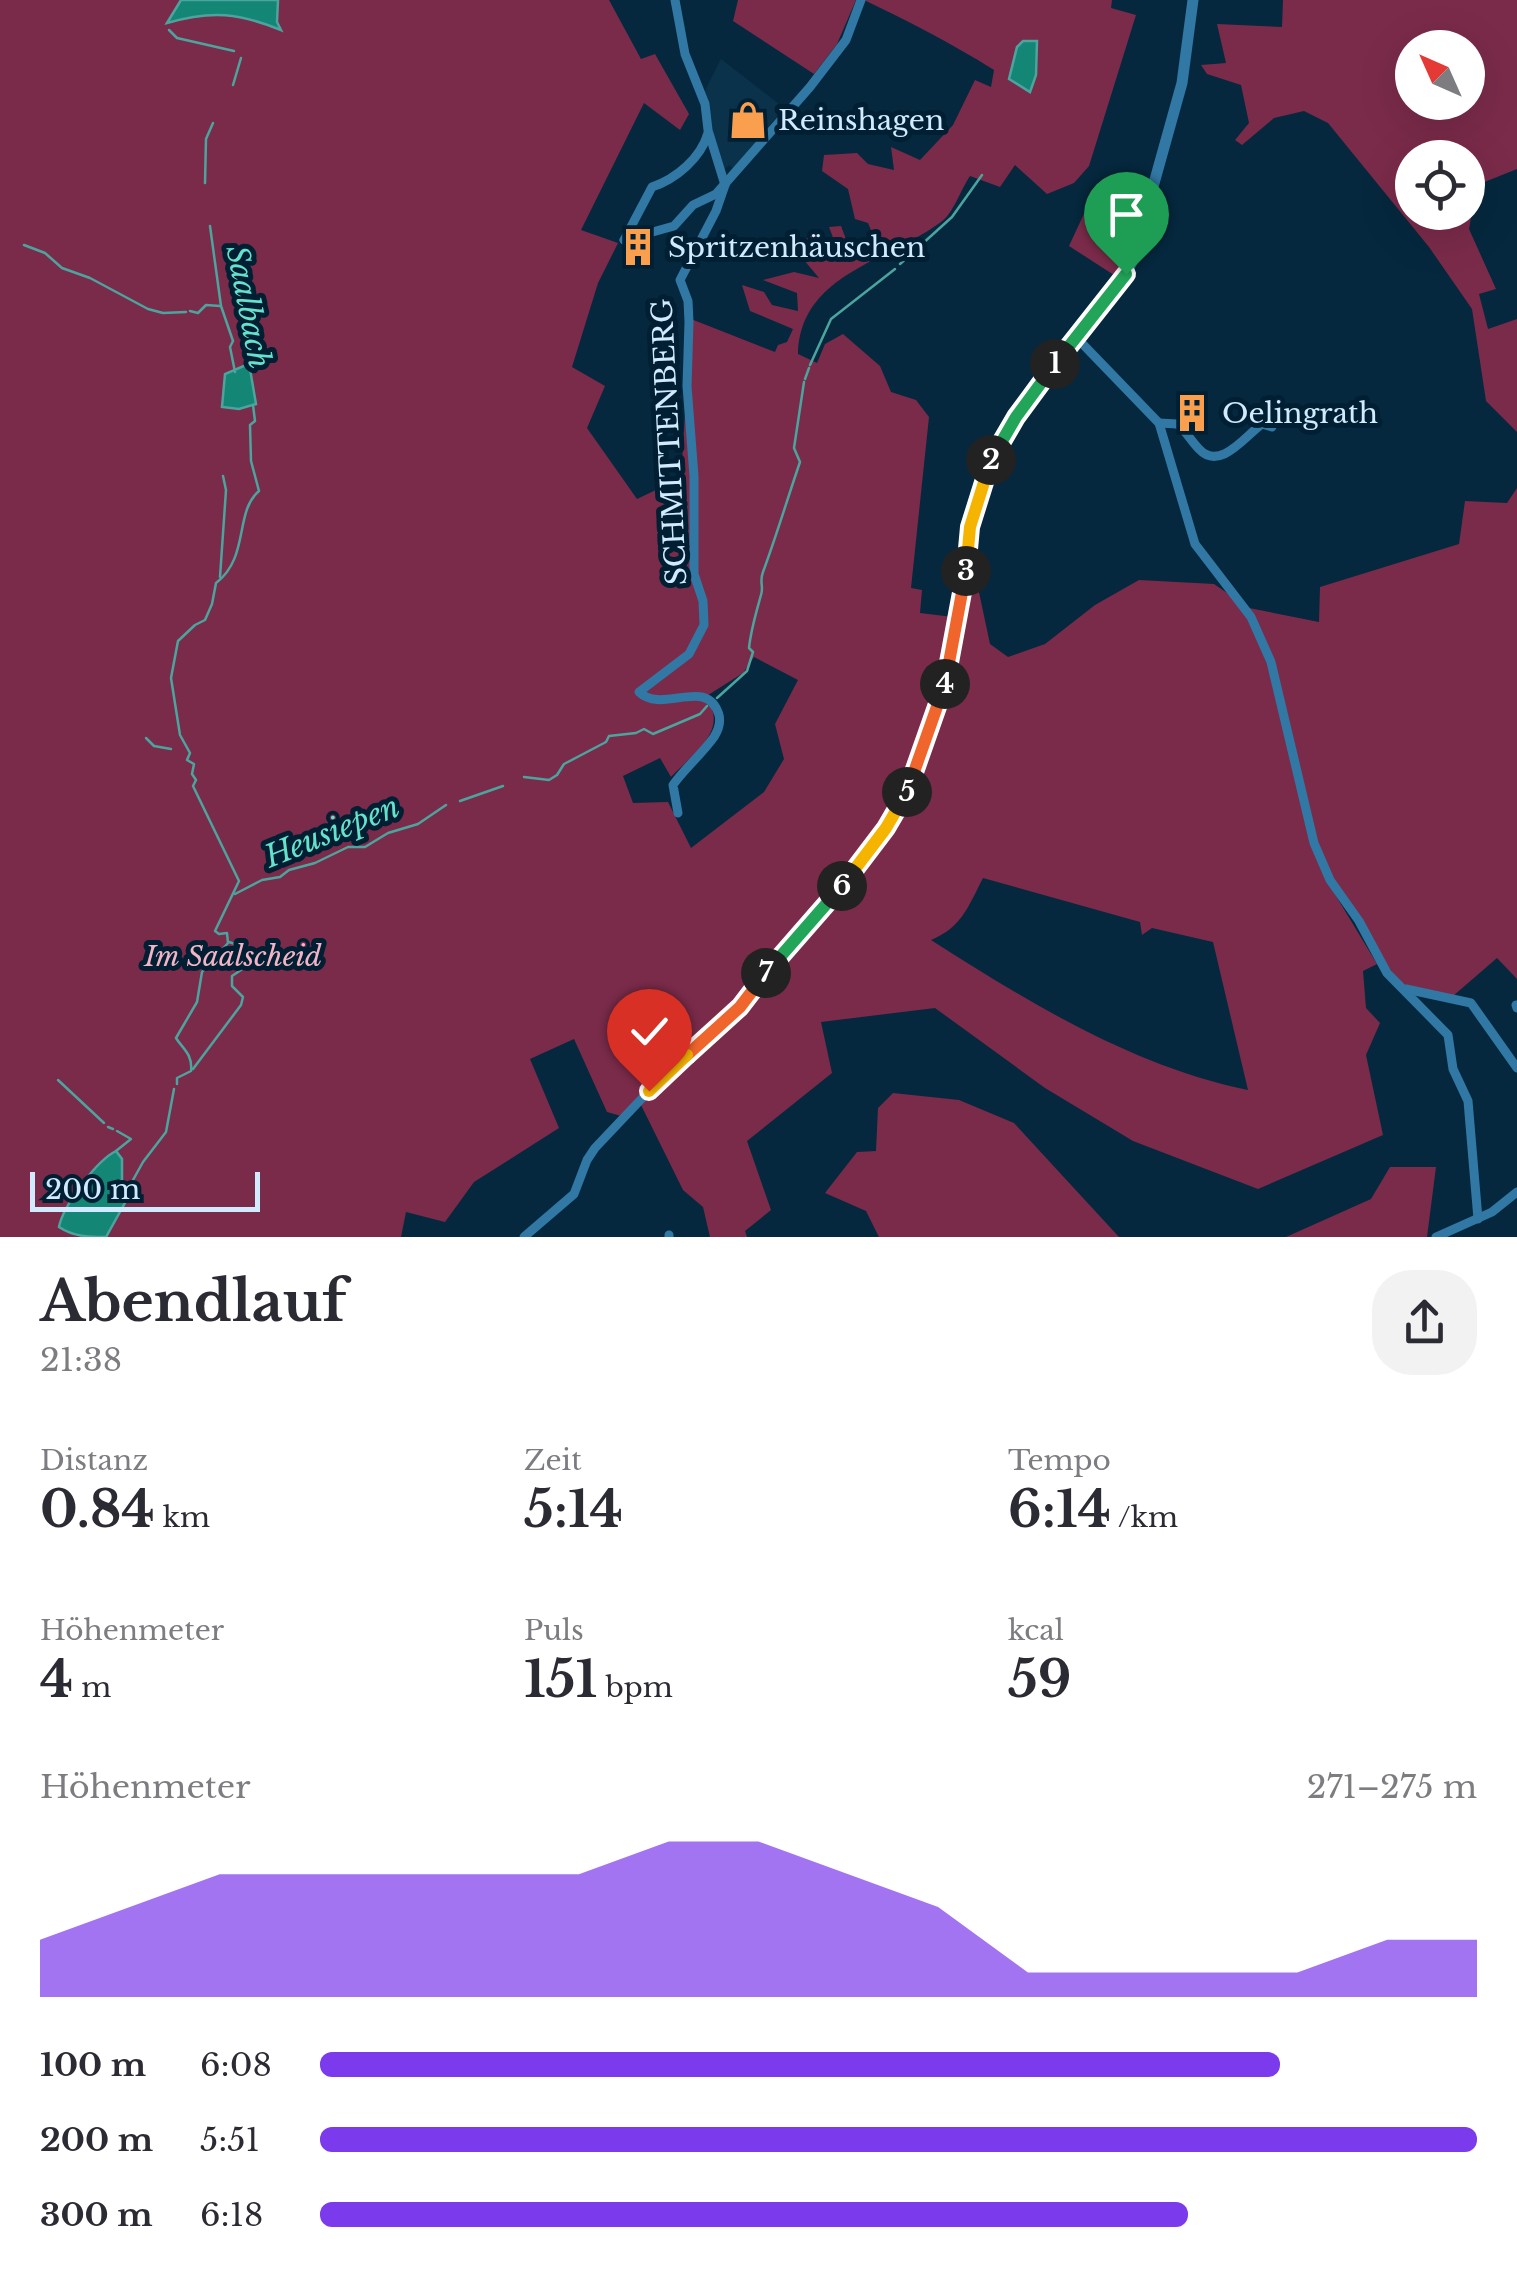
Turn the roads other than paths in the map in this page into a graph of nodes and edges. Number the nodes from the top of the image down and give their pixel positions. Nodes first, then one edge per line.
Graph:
1 (674, 0) edge
2 (861, 0) edge
3 (1194, 0) edge
4 (708, 130) junction
5 (725, 185) junction
6 (1076, 338) junction
7 (1159, 423) junction
8 (1272, 427) dead end
9 (966, 566) joint
10 (678, 813) dead end
11 (1403, 989) junction
12 (1517, 1068) edge
13 (1517, 1192) edge
14 (1478, 1219) junction
15 (524, 1237) edge
16 (1436, 1237) edge

1 - 4 street
2 - 5 street
3 - 6 street
4 - 5 street
4 - 5 street
5 - 10 street, SCHMITTENBERG
6 - 7 street
6 - 9 street
7 - 8 street
7 - 11 street
9 - 15 street
11 - 12 street
11 - 14 street
13 - 14 street
14 - 16 street

